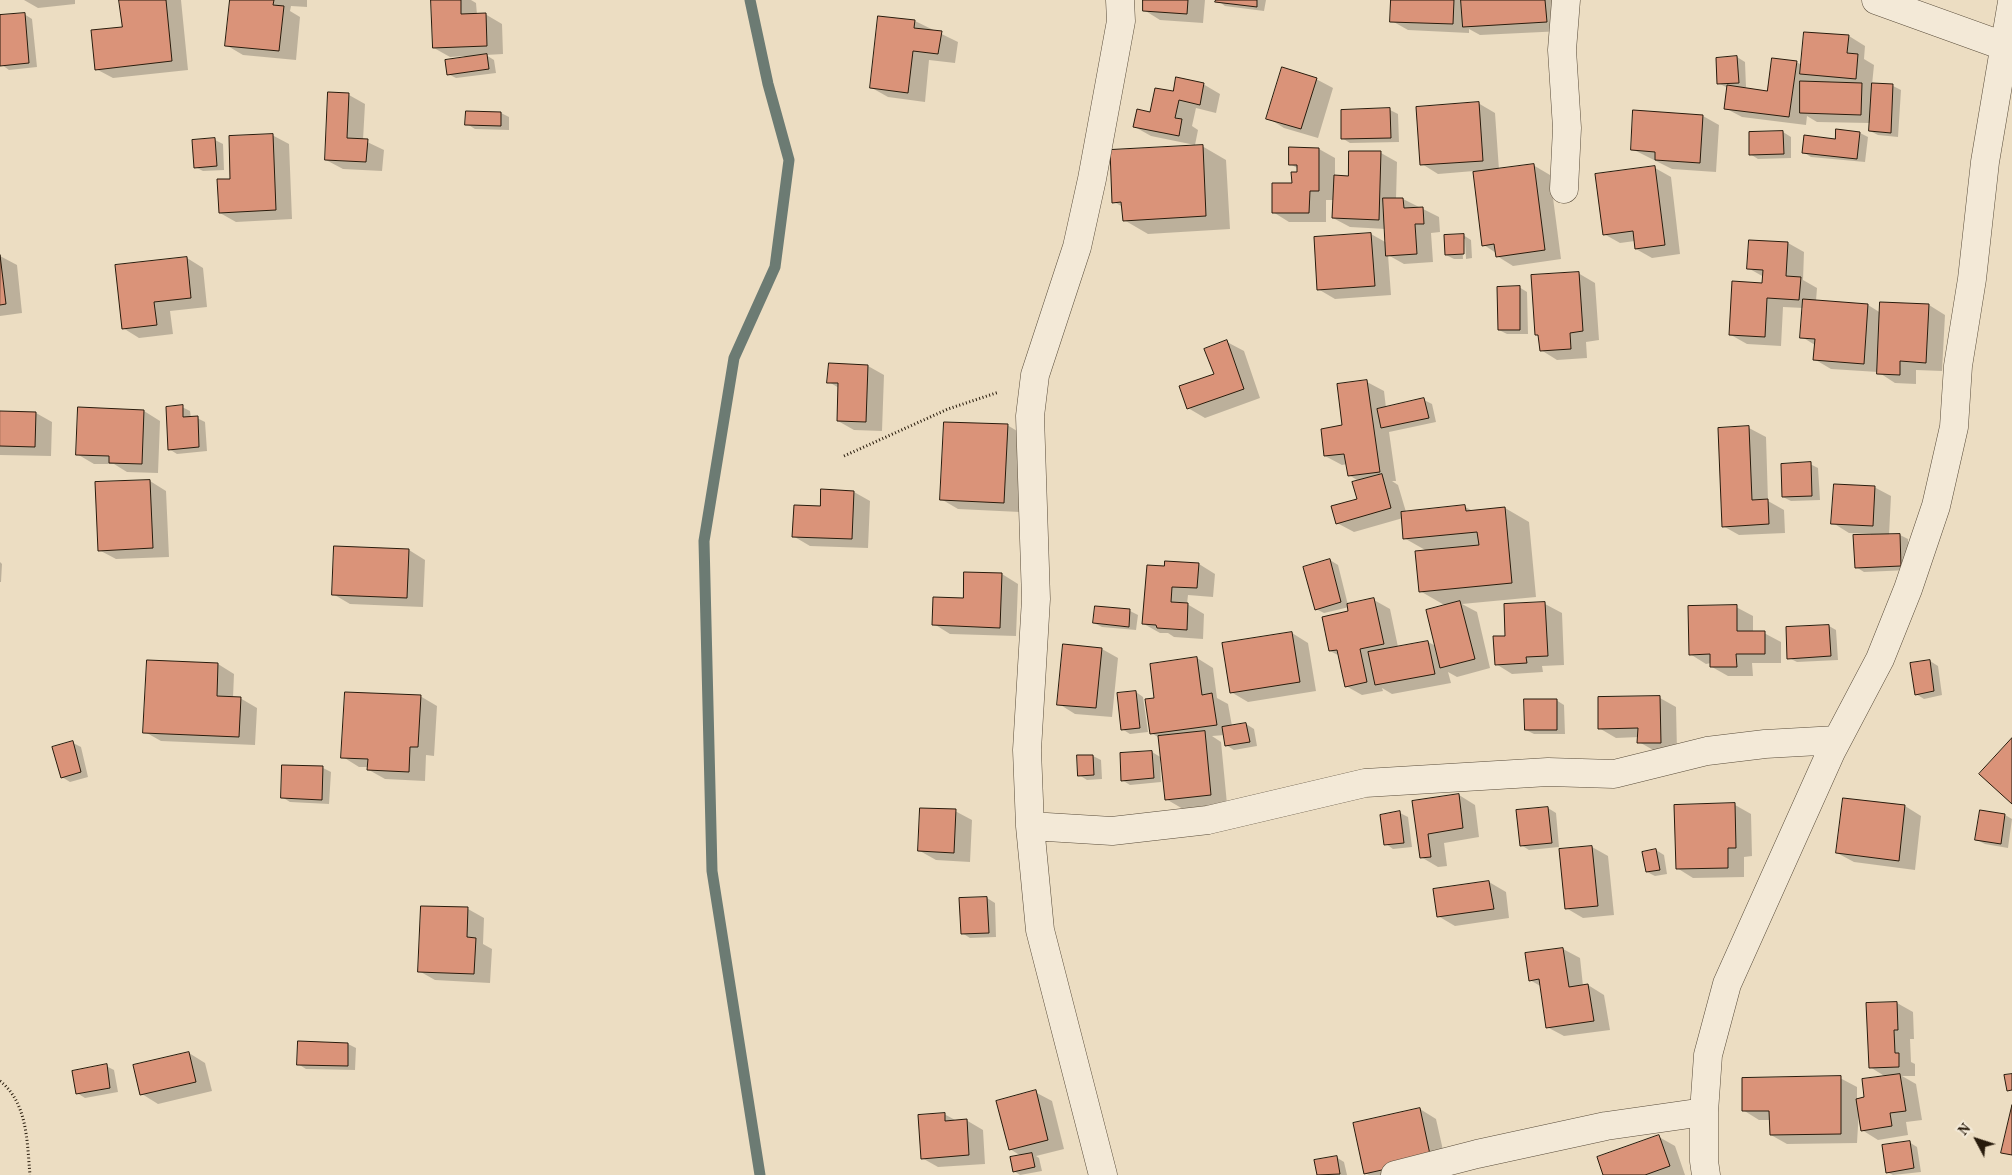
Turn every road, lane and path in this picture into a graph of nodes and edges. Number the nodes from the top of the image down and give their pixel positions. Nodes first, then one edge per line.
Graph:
1 (1120, 0) edge
2 (1566, 0) edge
3 (1876, 0) edge
4 (2012, 2) edge
5 (2008, 48) edge
6 (1564, 189) dead end
7 (1036, 375) junction
8 (844, 456) dead end
9 (1837, 740) junction
10 (1030, 826) junction
11 (0, 1081) edge
12 (1704, 1112) junction
13 (30, 1175) edge
14 (1103, 1175) edge
15 (1395, 1175) edge
16 (1706, 1175) edge

1 - 7 street
2 - 6 street
3 - 5 street
4 - 5 street
5 - 9 street
7 - 8 path
7 - 10 street
9 - 10 street
9 - 12 street
10 - 14 street
11 - 13 path
12 - 15 street
12 - 16 street

